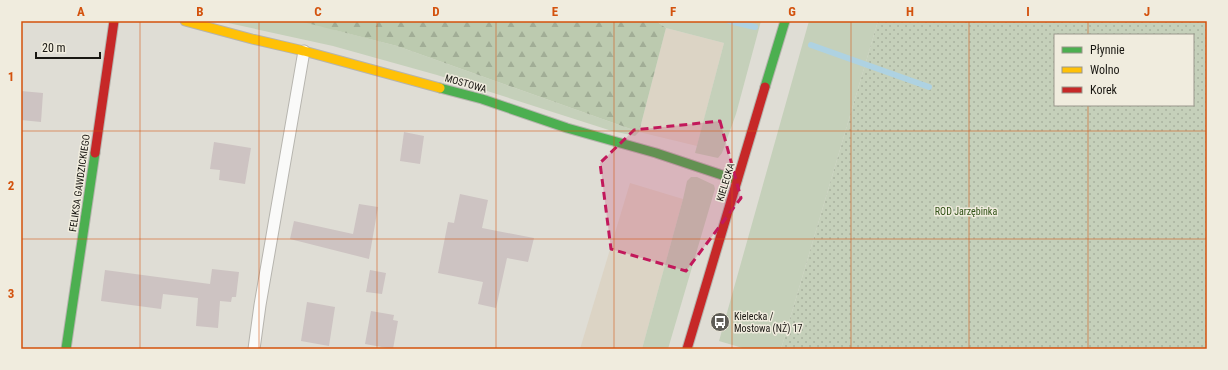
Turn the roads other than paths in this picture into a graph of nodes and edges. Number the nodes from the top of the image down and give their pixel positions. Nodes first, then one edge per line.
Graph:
1 (114, 21) edge
2 (185, 21) edge
3 (785, 21) edge
4 (304, 51) junction
5 (737, 180) junction
6 (66, 349) edge
7 (254, 349) edge
8 (687, 349) edge

1 - 6 street, FELIKSA GAWDZICKIEGO
2 - 4 street, MOSTOWA
3 - 5 street, KIELECKA
4 - 5 street, MOSTOWA
4 - 7 lane
5 - 8 street, KIELECKA

